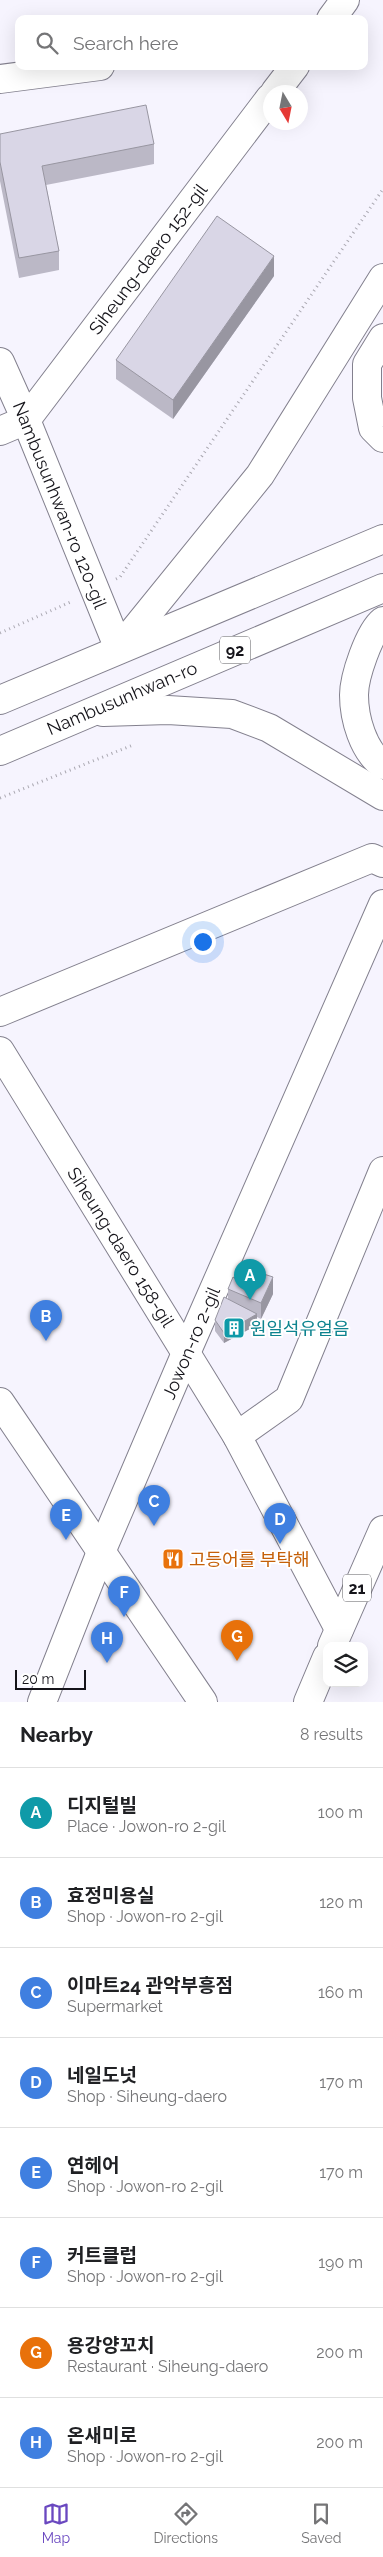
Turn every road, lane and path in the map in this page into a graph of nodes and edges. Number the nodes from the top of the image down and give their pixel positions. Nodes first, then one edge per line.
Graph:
1 (345, 0) edge
2 (334, 15) edge
3 (69, 70) edge
4 (292, 70) edge
5 (0, 79) edge
6 (280, 85) edge
7 (263, 107) edge
8 (383, 189) edge
9 (383, 278) edge
10 (383, 338) edge
11 (0, 362) edge
12 (26, 420) junction
13 (0, 432) edge
14 (383, 438) edge
15 (383, 539) edge
16 (383, 588) edge
17 (95, 590) junction
18 (383, 621) edge
19 (0, 633) edge
20 (119, 650) junction
21 (0, 700) edge
22 (87, 713) junction
23 (133, 745) dead end
24 (0, 751) edge
25 (383, 765) edge
26 (383, 796) edge
27 (0, 798) edge
28 (383, 863) edge
29 (381, 913) edge
30 (0, 1012) edge
31 (0, 1051) edge
32 (383, 1171) edge
33 (186, 1353) junction
34 (0, 1402) edge
35 (237, 1436) junction
36 (383, 1530) edge
37 (101, 1552) junction
38 (335, 1637) edge
39 (323, 1666) edge
40 (42, 1702) edge
41 (203, 1702) edge
42 (308, 1702) edge

1 - 2 street
3 - 5 street
4 - 6 street
7 - 12 street, Siheung-daero 152-gil
8 - 17 path
9 - 20 street
10 - 14 street
11 - 12 street, Nambusunhwan-ro 120-gil
12 - 13 street
12 - 17 street, Nambusunhwan-ro 120-gil
15 - 20 street
16 - 22 street, Nambusunhwan-ro / 92
17 - 19 path
17 - 20 street, Nambusunhwan-ro 120-gil
18 - 25 street
20 - 21 street
22 - 24 street, Nambusunhwan-ro / 92
22 - 26 street
23 - 27 path
28 - 30 street
29 - 33 street, Jowon-ro 2-gil
31 - 33 street, Siheung-daero 158-gil
32 - 35 street
33 - 35 street, Siheung-daero 158-gil
33 - 37 street, Jowon-ro 2-gil
34 - 37 street
35 - 38 street, Siheung-daero 158-gil
36 - 38 street, 21
37 - 40 street, Jowon-ro 2-gil
37 - 41 street
39 - 42 street

